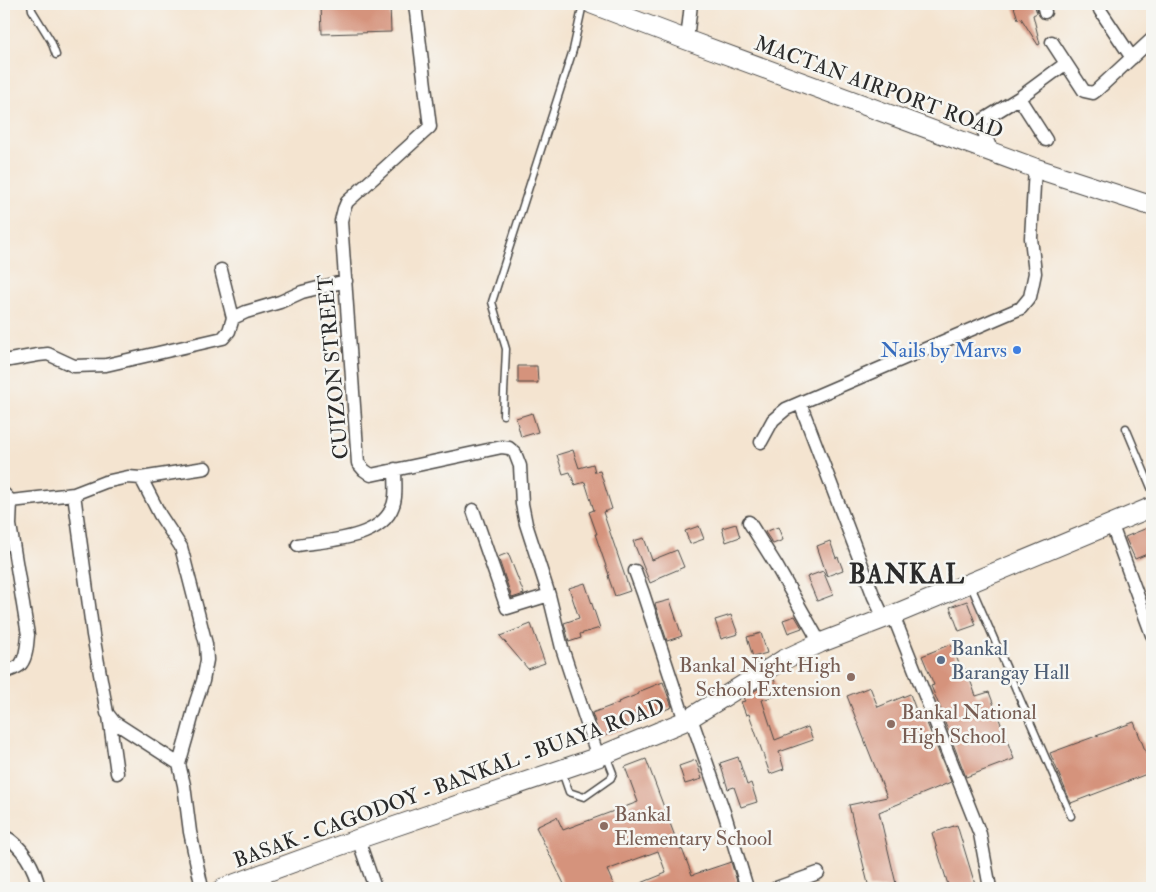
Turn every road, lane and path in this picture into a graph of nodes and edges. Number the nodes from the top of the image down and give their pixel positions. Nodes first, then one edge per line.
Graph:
1 (31, 4) edge
2 (415, 4) edge
3 (583, 4) edge
4 (592, 4) edge
5 (691, 4) edge
6 (1100, 10) dead end
7 (1152, 39) edge
8 (687, 40) junction
9 (1052, 42) dead end
10 (56, 55) dead end
11 (1132, 58) junction
12 (1065, 64) junction
13 (1019, 98) junction
14 (1046, 140) dead end
15 (992, 152) junction
16 (1035, 168) junction
17 (1152, 206) edge
18 (221, 270) dead end
19 (346, 281) junction
20 (232, 318) junction
21 (4, 361) edge
22 (800, 403) junction
23 (503, 415) dead end
24 (1126, 428) dead end
25 (761, 442) dead end
26 (206, 468) dead end
27 (395, 469) junction
28 (140, 478) junction
29 (1152, 490) edge
30 (74, 494) junction
31 (7, 498) edge
32 (1152, 507) edge
33 (473, 510) dead end
34 (749, 522) dead end
35 (1111, 523) junction
36 (298, 545) dead end
37 (635, 571) dead end
38 (970, 582) junction
39 (549, 596) junction
40 (888, 617) junction
41 (1152, 634) edge
42 (820, 643) junction
43 (6, 672) dead end
44 (109, 716) junction
45 (688, 719) junction
46 (602, 756) junction
47 (179, 764) junction
48 (561, 770) junction
49 (116, 773) dead end
50 (1071, 816) dead end
51 (4, 836) edge
52 (358, 839) junction
53 (818, 872) dead end
54 (39, 888) edge
55 (202, 888) edge
56 (223, 888) edge
57 (375, 888) edge
58 (747, 888) edge
59 (776, 888) edge
60 (990, 888) edge

1 - 10 lane
2 - 19 street, CUIZON STREET
3 - 23 lane
4 - 8 street, MACTAN AIRPORT ROAD
5 - 8 street
6 - 11 street
7 - 11 street
8 - 15 street, MACTAN AIRPORT ROAD
9 - 12 street
11 - 12 street
12 - 13 street
13 - 14 street
13 - 15 street
15 - 16 street, MACTAN AIRPORT ROAD
16 - 17 street, MACTAN AIRPORT ROAD
16 - 22 street
18 - 20 street
19 - 20 street
19 - 27 street, CUIZON STREET
20 - 21 street
22 - 25 street
22 - 40 street
24 - 29 lane
26 - 28 street
27 - 36 street
27 - 39 street, CUIZON STREET
28 - 30 street
28 - 47 street
30 - 31 street
30 - 44 street
31 - 43 street
32 - 35 street, BASAK - CAGODOY - BANKAL - BUAYA ROAD
33 - 39 street
34 - 42 street
35 - 38 street, BASAK - CAGODOY - BANKAL - BUAYA ROAD
35 - 41 street
37 - 45 street
38 - 40 street, BASAK - CAGODOY - BANKAL - BUAYA ROAD
38 - 50 lane
39 - 46 street, CUIZON STREET
40 - 42 street, BASAK - CAGODOY - BANKAL - BUAYA ROAD
40 - 60 street
42 - 45 street, BASAK - CAGODOY - BANKAL - BUAYA ROAD
44 - 47 street
44 - 49 street
45 - 46 street, BASAK - CAGODOY - BANKAL - BUAYA ROAD
45 - 58 street
46 - 48 street, BASAK - CAGODOY - BANKAL - BUAYA ROAD
46 - 48 lane
47 - 55 street
48 - 52 street, BASAK - CAGODOY - BANKAL - BUAYA ROAD
51 - 54 street
52 - 56 street, BASAK - CAGODOY - BANKAL - BUAYA ROAD
52 - 57 street
53 - 59 street

